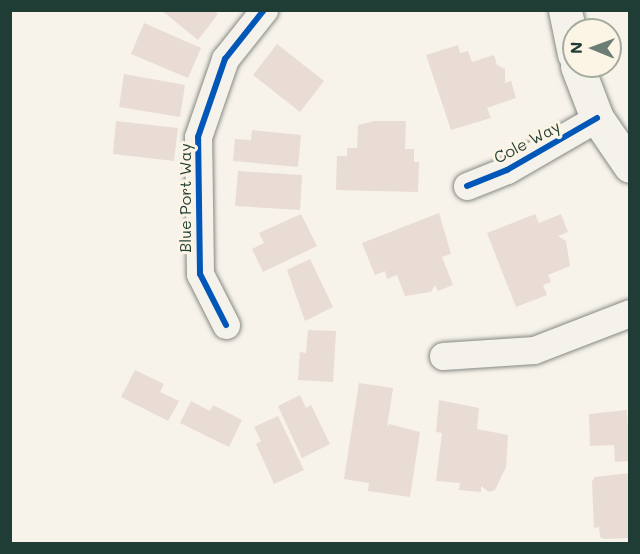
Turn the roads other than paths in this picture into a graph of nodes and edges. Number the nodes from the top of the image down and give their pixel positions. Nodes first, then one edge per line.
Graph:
1 (264, 10) edge
2 (581, 78) edge
3 (597, 118) junction
4 (630, 166) edge
5 (467, 186) dead end
6 (630, 313) edge
7 (226, 325) dead end
8 (443, 356) dead end

1 - 7 street, Blue Port Way
2 - 3 main road
3 - 4 main road
3 - 5 street, Cole Way
6 - 8 street

